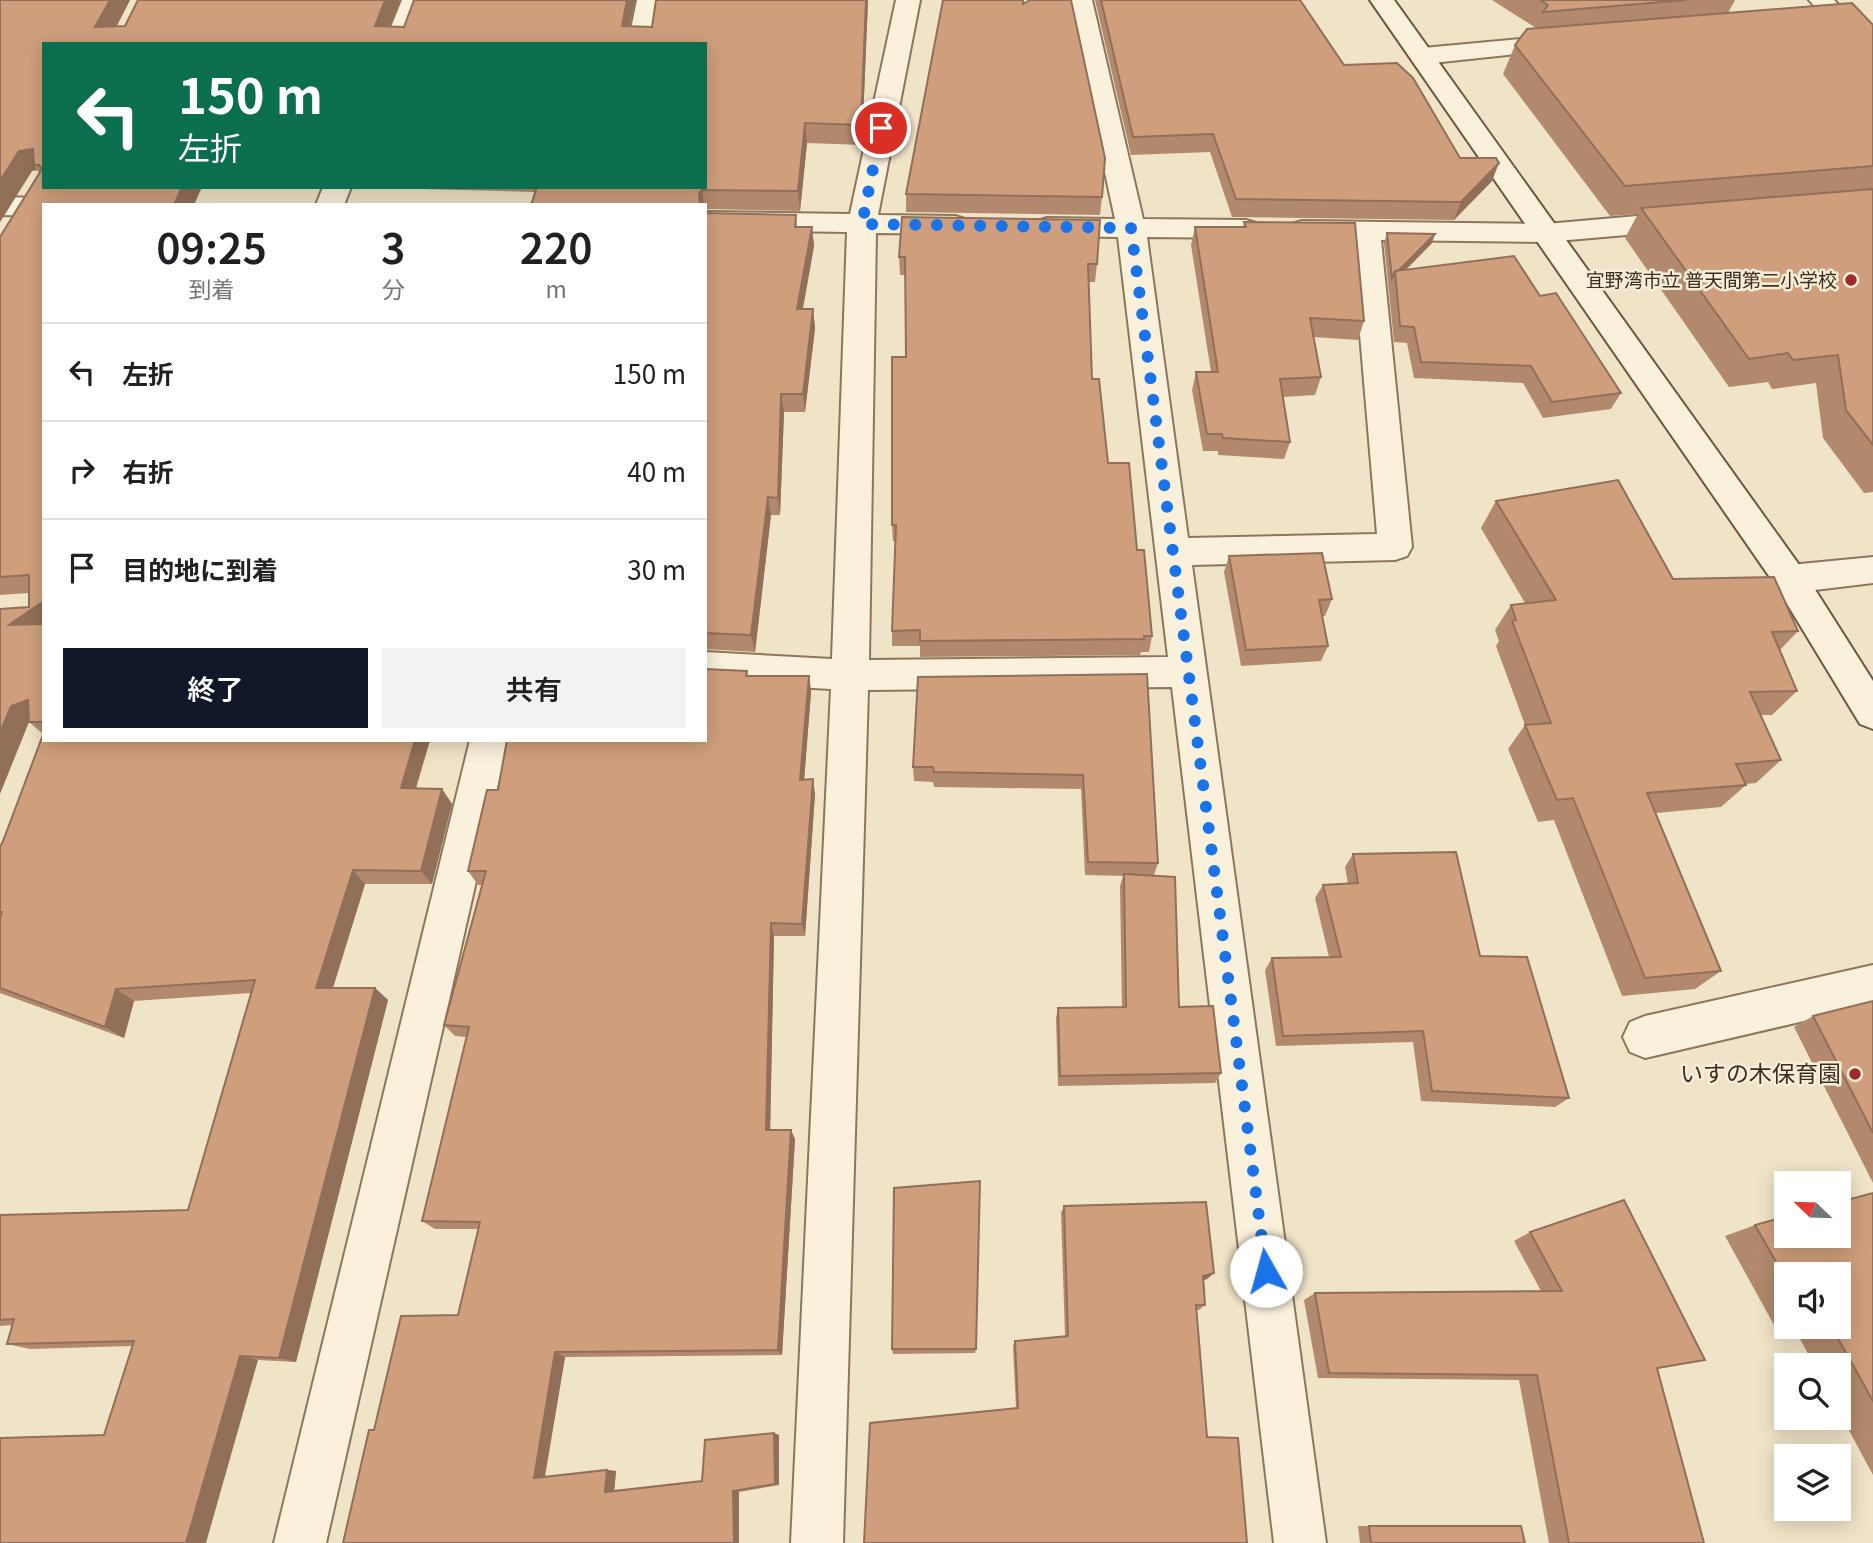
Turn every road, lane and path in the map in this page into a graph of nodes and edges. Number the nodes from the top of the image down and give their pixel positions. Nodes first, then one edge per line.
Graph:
1 (414, 0) edge
2 (649, 0) edge
3 (908, 0) edge
4 (1080, 0) edge
5 (1382, 0) edge
6 (1817, 11) edge
7 (1873, 18) edge
8 (1841, 20) junction
9 (397, 42) edge
10 (641, 42) edge
11 (1582, 42) edge
12 (1423, 56) junction
13 (1873, 56) edge
14 (42, 181) edge
15 (21, 212) edge
16 (1710, 219) edge
17 (707, 221) edge
18 (862, 224) junction
19 (983, 226) edge
20 (1024, 226) edge
21 (1131, 228) junction
22 (1366, 231) junction
23 (1546, 233) junction
24 (1174, 552) junction
25 (1873, 570) edge
26 (1790, 579) junction
27 (707, 667) edge
28 (1189, 672) junction
29 (850, 675) junction
30 (1873, 713) edge
31 (489, 742) edge
32 (1873, 985) edge
33 (1645, 1037) dead end
34 (300, 1543) edge
35 (817, 1543) edge
36 (1300, 1543) edge

1 - 9 street
2 - 10 street
3 - 18 street
4 - 21 street
5 - 12 street
6 - 8 street
7 - 8 street
8 - 13 street
11 - 12 street
12 - 23 street
14 - 15 street
16 - 23 street
17 - 18 street
18 - 19 street
18 - 29 street
20 - 21 street
21 - 22 street
21 - 24 street
22 - 23 street
22 - 24 street
23 - 26 street
24 - 28 street
25 - 26 street
26 - 30 street
27 - 29 street
28 - 29 street
28 - 36 street
29 - 35 street
31 - 34 street
32 - 33 street

